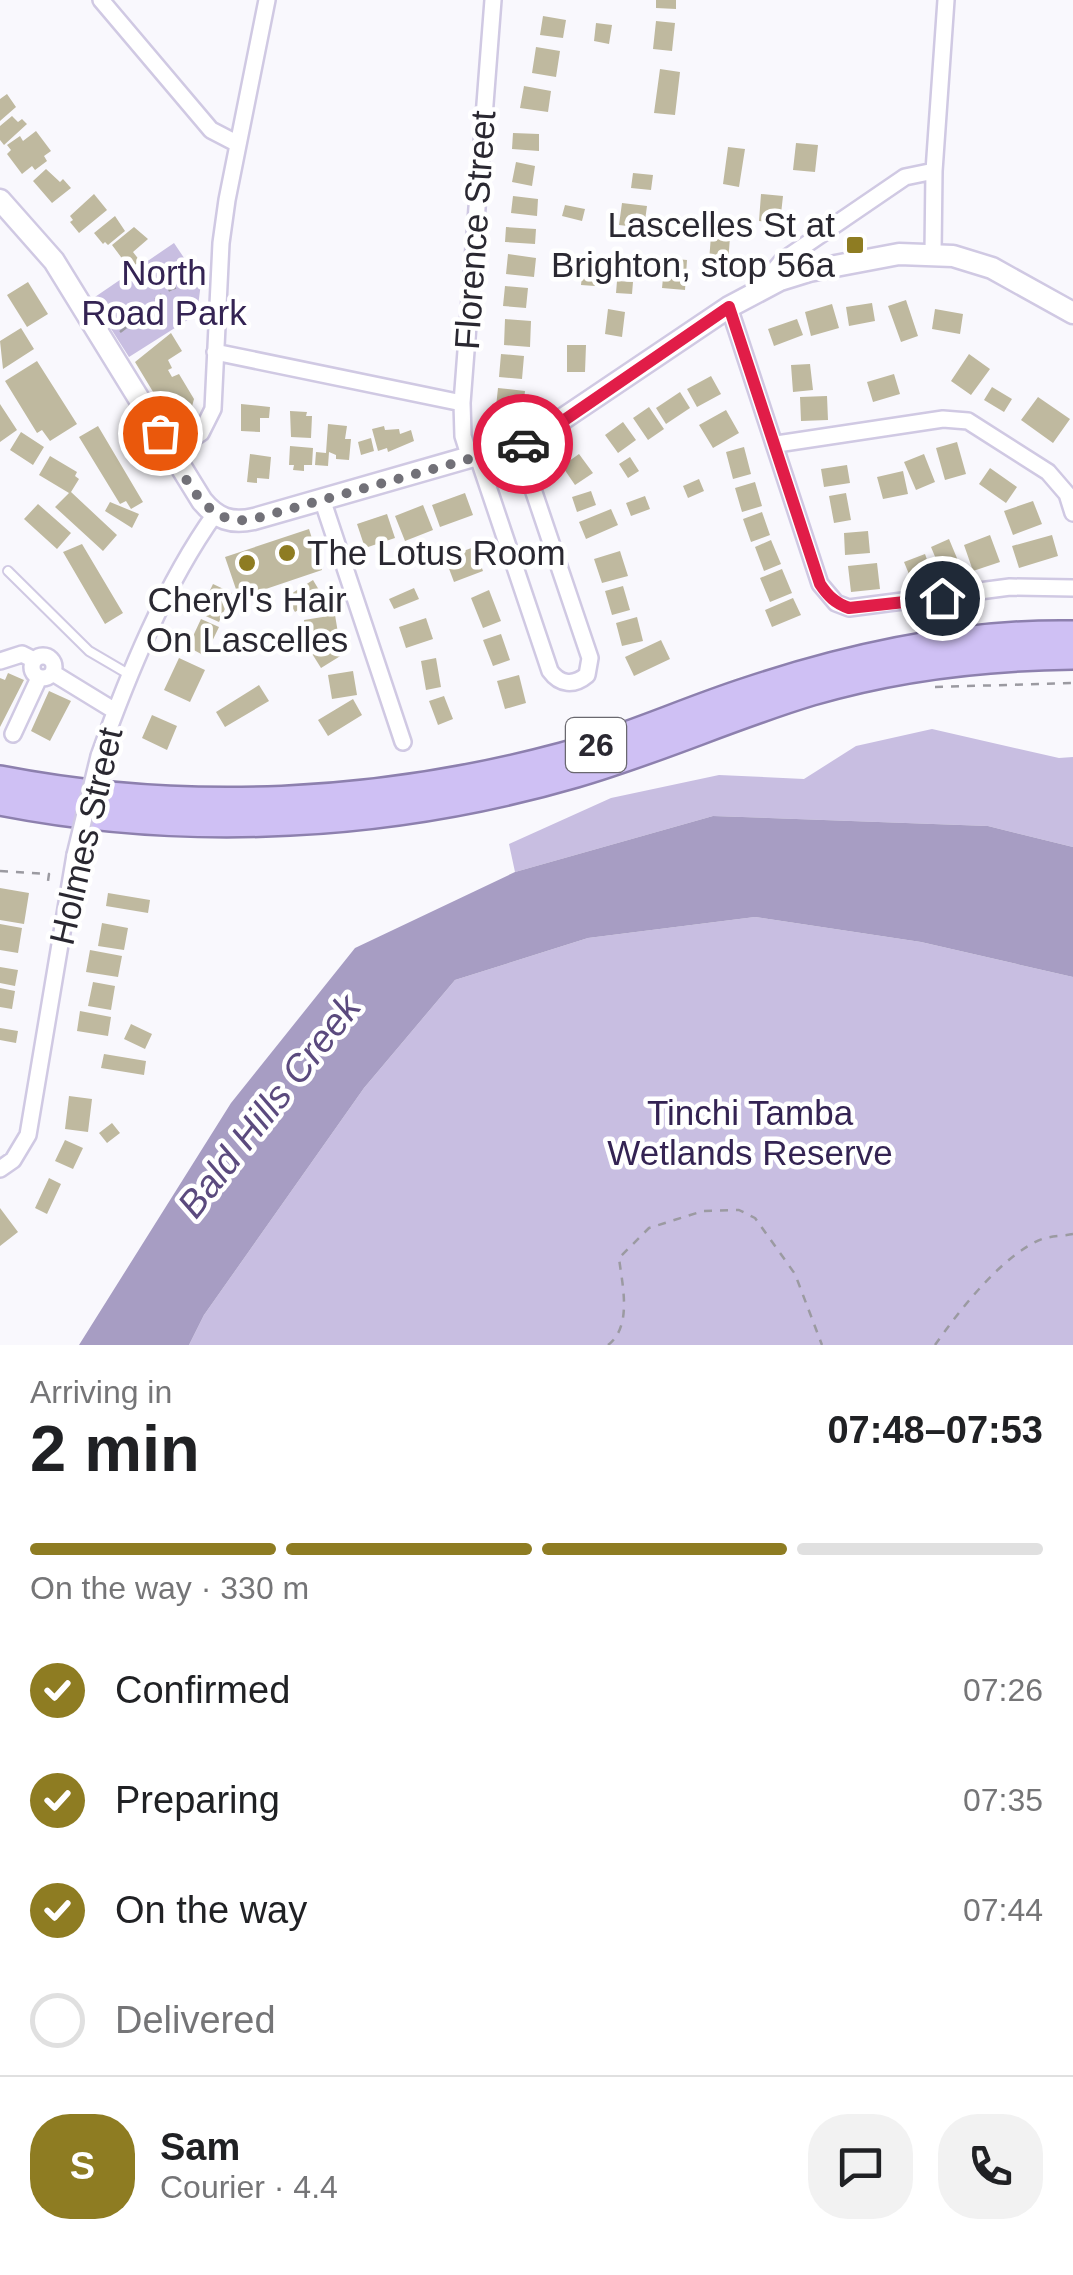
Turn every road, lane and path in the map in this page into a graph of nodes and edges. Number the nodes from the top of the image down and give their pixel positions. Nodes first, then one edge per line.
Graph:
1 (102, 0) edge
2 (267, 0) edge
3 (493, 0) edge
4 (946, 0) edge
5 (238, 144) junction
6 (934, 170) junction
7 (0, 200) edge
8 (933, 253) junction
9 (203, 286) dead end
10 (754, 294) junction
11 (729, 307) junction
12 (1073, 313) edge
13 (120, 332) dead end
14 (216, 352) junction
15 (462, 404) junction
16 (776, 444) junction
17 (518, 446) junction
18 (172, 452) junction
19 (474, 458) junction
20 (322, 499) junction
21 (1073, 513) edge
22 (215, 514) junction
23 (8, 572) dead end
24 (1073, 588) edge
25 (1073, 634) edge
26 (1073, 656) edge
27 (0, 661) edge
28 (130, 675) junction
29 (46, 676) junction
30 (116, 711) junction
31 (12, 734) dead end
32 (403, 742) dead end
33 (0, 780) edge
34 (0, 802) edge
35 (0, 871) edge
36 (48, 874) junction
37 (59, 874) dead end
38 (47, 888) dead end
39 (0, 1169) edge
40 (1073, 1234) edge
41 (608, 1345) edge
42 (822, 1345) edge
43 (934, 1345) edge

1 - 5 street
2 - 5 street
3 - 15 street, Florence Street
4 - 6 street
5 - 14 street
6 - 8 street
6 - 10 street
7 - 18 street
8 - 10 street
8 - 12 street
9 - 13 path
10 - 11 street
11 - 16 street
11 - 17 street
14 - 15 street
14 - 18 street
15 - 19 street, Florence Street
16 - 21 street
16 - 24 street
17 - 19 street
17 - 19 street, Florence Street
18 - 22 street
19 - 20 street
20 - 22 street
20 - 32 street
22 - 28 street, Holmes Street
23 - 28 lane
25 - 33 highway, 26
26 - 34 highway, 26
27 - 29 street
28 - 30 street, Holmes Street
29 - 30 street
29 - 31 street
30 - 39 street, Holmes Street, bridge
35 - 36 path
36 - 37 path
36 - 38 path
40 - 43 path
41 - 42 path

